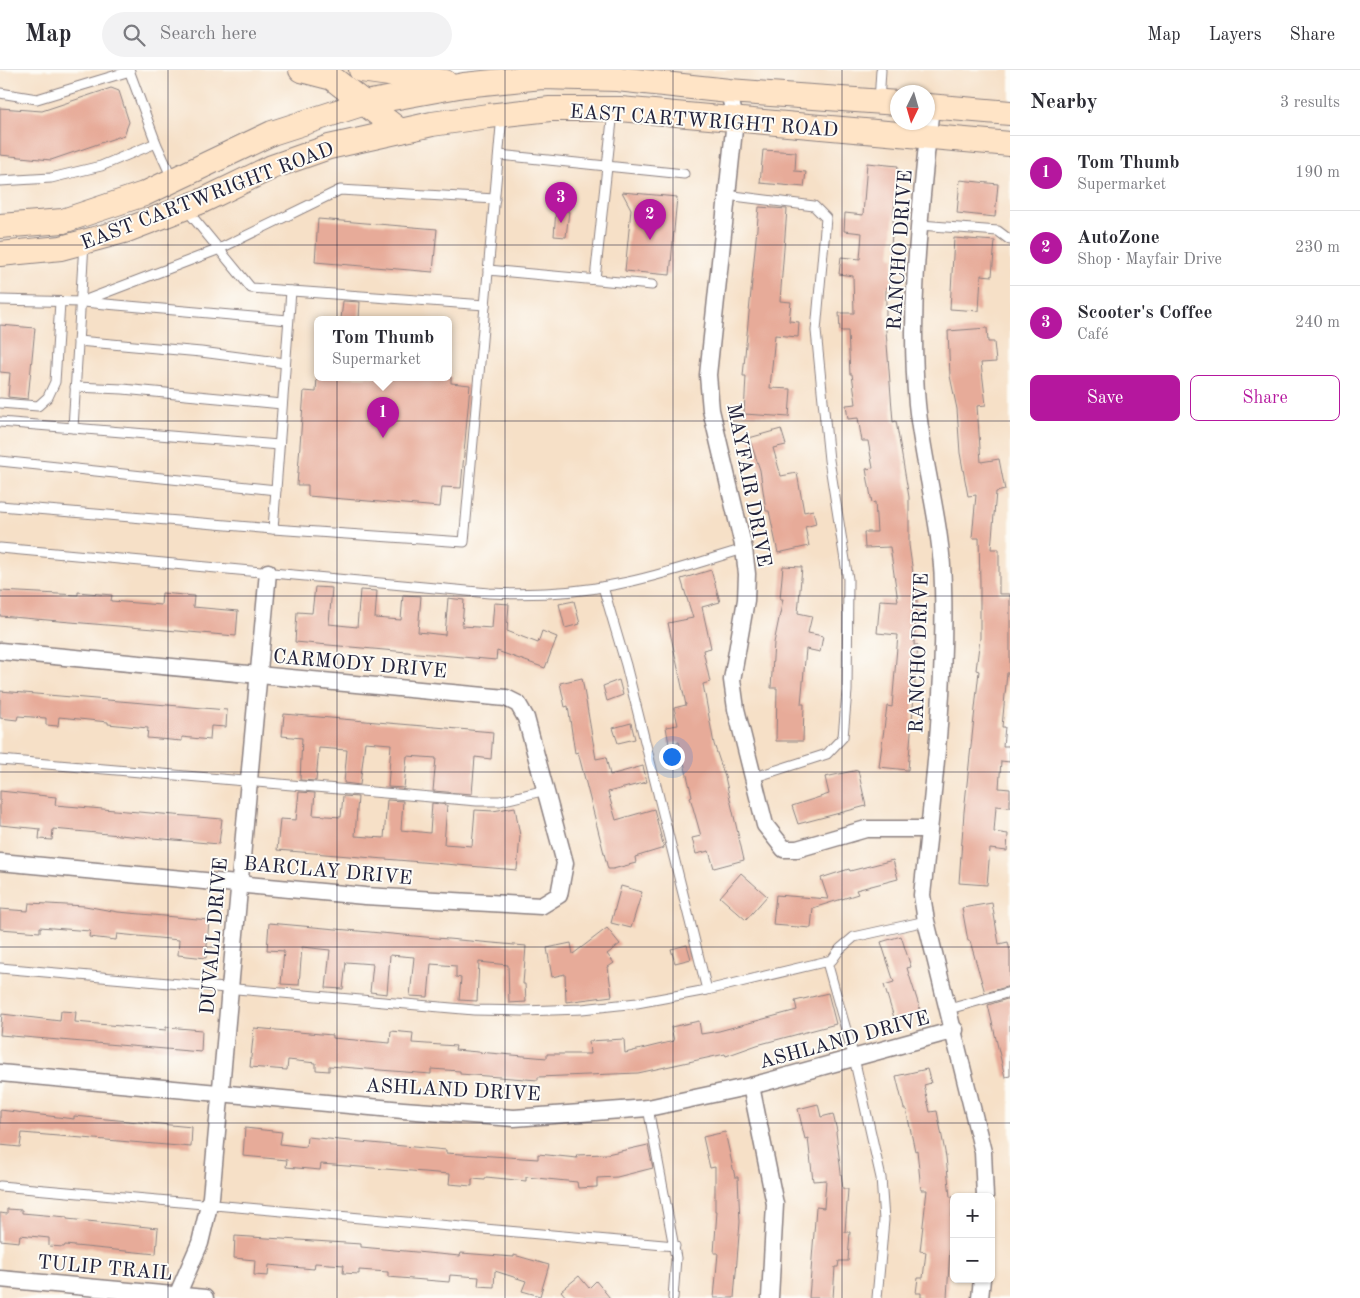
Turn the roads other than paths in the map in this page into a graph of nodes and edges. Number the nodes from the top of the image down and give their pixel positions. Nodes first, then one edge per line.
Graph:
1 (300, 70) edge
2 (361, 70) edge
3 (881, 70) edge
4 (129, 71) edge
5 (501, 81) junction
6 (464, 84) junction
7 (729, 91) junction
8 (0, 93) edge
9 (365, 103) junction
10 (888, 103) edge
11 (935, 107) edge
12 (613, 109) junction
13 (1010, 113) edge
14 (502, 114) junction
15 (735, 120) junction
16 (928, 130) edge
17 (400, 131) junction
18 (928, 137) junction
19 (156, 143) junction
20 (1010, 144) edge
21 (498, 155) junction
22 (607, 166) junction
23 (684, 174) dead end
24 (0, 181) edge
25 (173, 181) junction
26 (726, 195) junction
27 (494, 199) junction
28 (185, 207) junction
29 (920, 225) junction
30 (0, 226) edge
31 (1010, 240) edge
32 (84, 242) junction
33 (217, 250) junction
34 (0, 254) edge
35 (488, 270) junction
36 (595, 280) junction
37 (652, 285) dead end
38 (291, 291) junction
39 (0, 300) edge
40 (60, 302) junction
41 (81, 302) junction
42 (485, 305) junction
43 (288, 320) junction
44 (78, 341) junction
45 (285, 363) junction
46 (75, 387) junction
47 (0, 402) edge
48 (282, 404) junction
49 (0, 422) edge
50 (73, 428) junction
51 (279, 444) junction
52 (0, 461) edge
53 (276, 490) junction
54 (0, 506) edge
55 (272, 529) junction
56 (0, 548) edge
57 (744, 549) junction
58 (268, 572) junction
59 (603, 587) junction
60 (0, 651) edge
61 (257, 675) junction
62 (0, 760) edge
63 (752, 778) junction
64 (248, 782) junction
65 (546, 790) junction
66 (929, 828) junction
67 (0, 862) edge
68 (239, 883) junction
69 (560, 895) joint
70 (926, 921) junction
71 (827, 962) junction
72 (0, 968) edge
73 (230, 988) junction
74 (707, 990) junction
75 (1010, 992) edge
76 (949, 1009) junction
77 (954, 1030) junction
78 (854, 1058) junction
79 (0, 1073) edge
80 (752, 1086) junction
81 (220, 1093) junction
82 (648, 1108) junction
83 (0, 1186) edge
84 (984, 1193) edge
85 (209, 1204) junction
86 (675, 1246) junction
87 (0, 1279) edge
88 (982, 1283) edge
89 (76, 1292) edge
90 (176, 1297) edge
91 (205, 1298) edge
92 (673, 1298) edge
93 (770, 1298) edge
94 (877, 1298) edge
95 (980, 1298) edge

1 - 9 main road
2 - 6 main road
3 - 10 lane
4 - 8 lane
4 - 19 lane
5 - 6 main road, EAST CARTWRIGHT ROAD
5 - 7 main road, EAST CARTWRIGHT ROAD
5 - 14 main road
6 - 9 main road, EAST CARTWRIGHT ROAD
7 - 10 main road, EAST CARTWRIGHT ROAD
7 - 15 street, MAYFAIR DRIVE
9 - 17 main road
9 - 25 main road, EAST CARTWRIGHT ROAD
11 - 13 main road
12 - 14 main road, EAST CARTWRIGHT ROAD
12 - 15 main road, EAST CARTWRIGHT ROAD
12 - 22 lane
14 - 17 main road, EAST CARTWRIGHT ROAD
14 - 21 lane
15 - 18 main road, EAST CARTWRIGHT ROAD
15 - 26 street, MAYFAIR DRIVE
16 - 18 street, RANCHO DRIVE
17 - 28 main road, EAST CARTWRIGHT ROAD
18 - 20 main road, EAST CARTWRIGHT ROAD
18 - 29 street, RANCHO DRIVE
19 - 24 lane
19 - 25 lane
21 - 22 lane
21 - 27 lane
22 - 23 lane
22 - 36 lane
25 - 28 main road
25 - 30 main road, EAST CARTWRIGHT ROAD
26 - 57 street, MAYFAIR DRIVE
26 - 63 lane
27 - 33 lane
27 - 35 lane
28 - 32 main road, EAST CARTWRIGHT ROAD
28 - 33 lane
29 - 31 lane
29 - 66 street, RANCHO DRIVE
32 - 34 main road, EAST CARTWRIGHT ROAD
32 - 41 lane
33 - 38 lane
33 - 41 lane
35 - 36 lane
35 - 42 lane
36 - 37 lane
38 - 42 lane
38 - 43 lane
39 - 40 lane
40 - 41 lane
40 - 47 lane
41 - 43 lane
41 - 44 lane
42 - 55 lane
43 - 45 lane
44 - 45 lane
44 - 46 lane
45 - 48 lane
46 - 48 lane
46 - 50 lane
48 - 51 lane
49 - 50 lane
50 - 51 lane
51 - 53 lane
52 - 53 lane
53 - 55 lane
54 - 55 lane
56 - 58 lane
57 - 59 lane
57 - 63 street, MAYFAIR DRIVE
58 - 59 lane
58 - 61 street, DUVALL DRIVE
59 - 74 lane
60 - 61 street, CARMODY DRIVE
61 - 64 street, DUVALL DRIVE
61 - 65 street, CARMODY DRIVE
62 - 64 lane
63 - 66 street, MAYFAIR DRIVE
64 - 65 lane
64 - 68 street, DUVALL DRIVE
65 - 69 street, CARMODY DRIVE
66 - 70 street, RANCHO DRIVE
67 - 68 street, BARCLAY DRIVE
68 - 69 street, BARCLAY DRIVE
68 - 73 street, DUVALL DRIVE
70 - 71 lane
70 - 76 street, RANCHO DRIVE
71 - 74 lane
71 - 78 lane
72 - 73 lane
73 - 74 lane
73 - 81 street, DUVALL DRIVE
75 - 76 lane
76 - 77 street, RANCHO DRIVE
77 - 78 street, ASHLAND DRIVE
77 - 84 street, RANCHO DRIVE
78 - 80 street, ASHLAND DRIVE
78 - 94 lane
79 - 81 street, ASHLAND DRIVE
80 - 82 street, ASHLAND DRIVE
80 - 93 street
81 - 82 street, ASHLAND DRIVE
81 - 85 street, DUVALL DRIVE
82 - 86 lane
83 - 85 lane
85 - 86 lane
85 - 90 street, DUVALL DRIVE
86 - 92 lane
87 - 89 street, TULIP TRAIL
88 - 95 street
89 - 90 street, TULIP TRAIL
90 - 91 street, TULIP TRAIL

